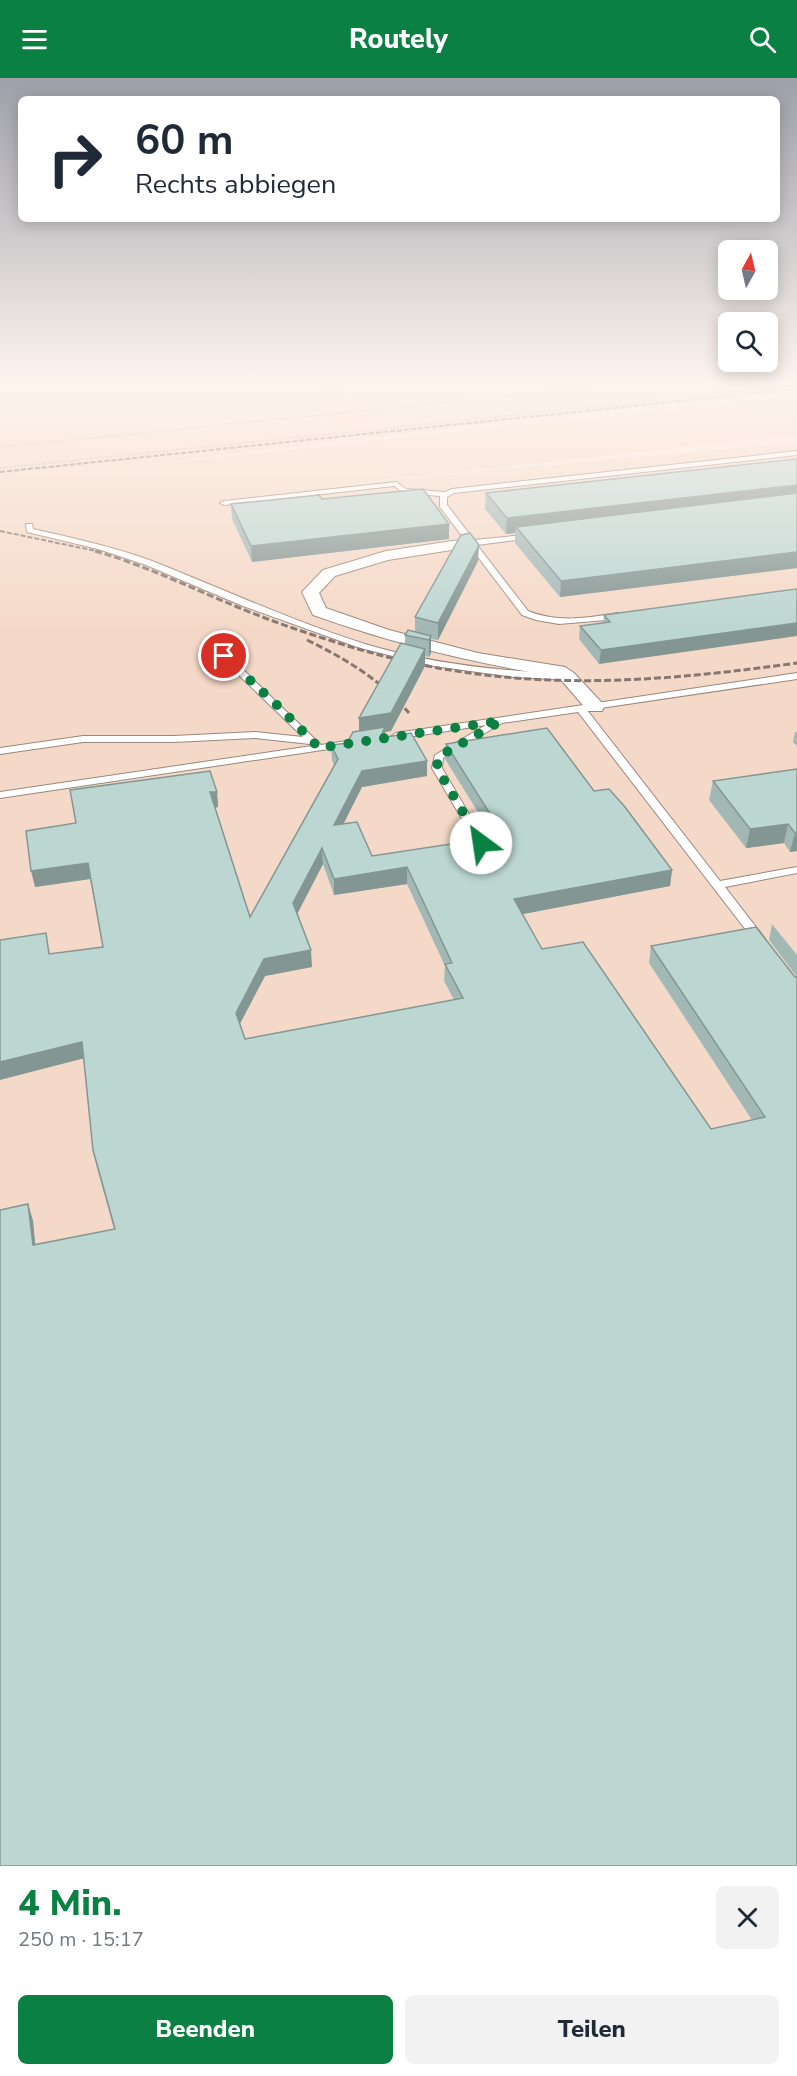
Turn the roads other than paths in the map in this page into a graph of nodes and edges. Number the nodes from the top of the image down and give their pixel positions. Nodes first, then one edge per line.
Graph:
1 (702, 463) edge
2 (448, 494) junction
3 (224, 503) dead end
4 (29, 526) dead end
5 (542, 535) edge
6 (472, 543) junction
7 (625, 615) edge
8 (224, 656) dead end
9 (797, 676) edge
10 (568, 677) junction
11 (588, 709) junction
12 (501, 721) junction
13 (387, 738) edge
14 (353, 743) edge
15 (316, 744) junction
16 (0, 751) edge
17 (0, 795) edge
18 (481, 843) edge
19 (797, 870) edge
20 (716, 885) junction
21 (768, 951) edge

1 - 2 lane
2 - 3 lane
2 - 6 lane
4 - 10 lane
5 - 6 lane
6 - 7 lane
6 - 10 street
8 - 15 lane
9 - 11 lane
10 - 11 street
11 - 12 lane
11 - 20 lane
12 - 13 lane
12 - 18 lane
14 - 15 lane
15 - 16 lane
15 - 17 lane
19 - 20 lane
20 - 21 lane

